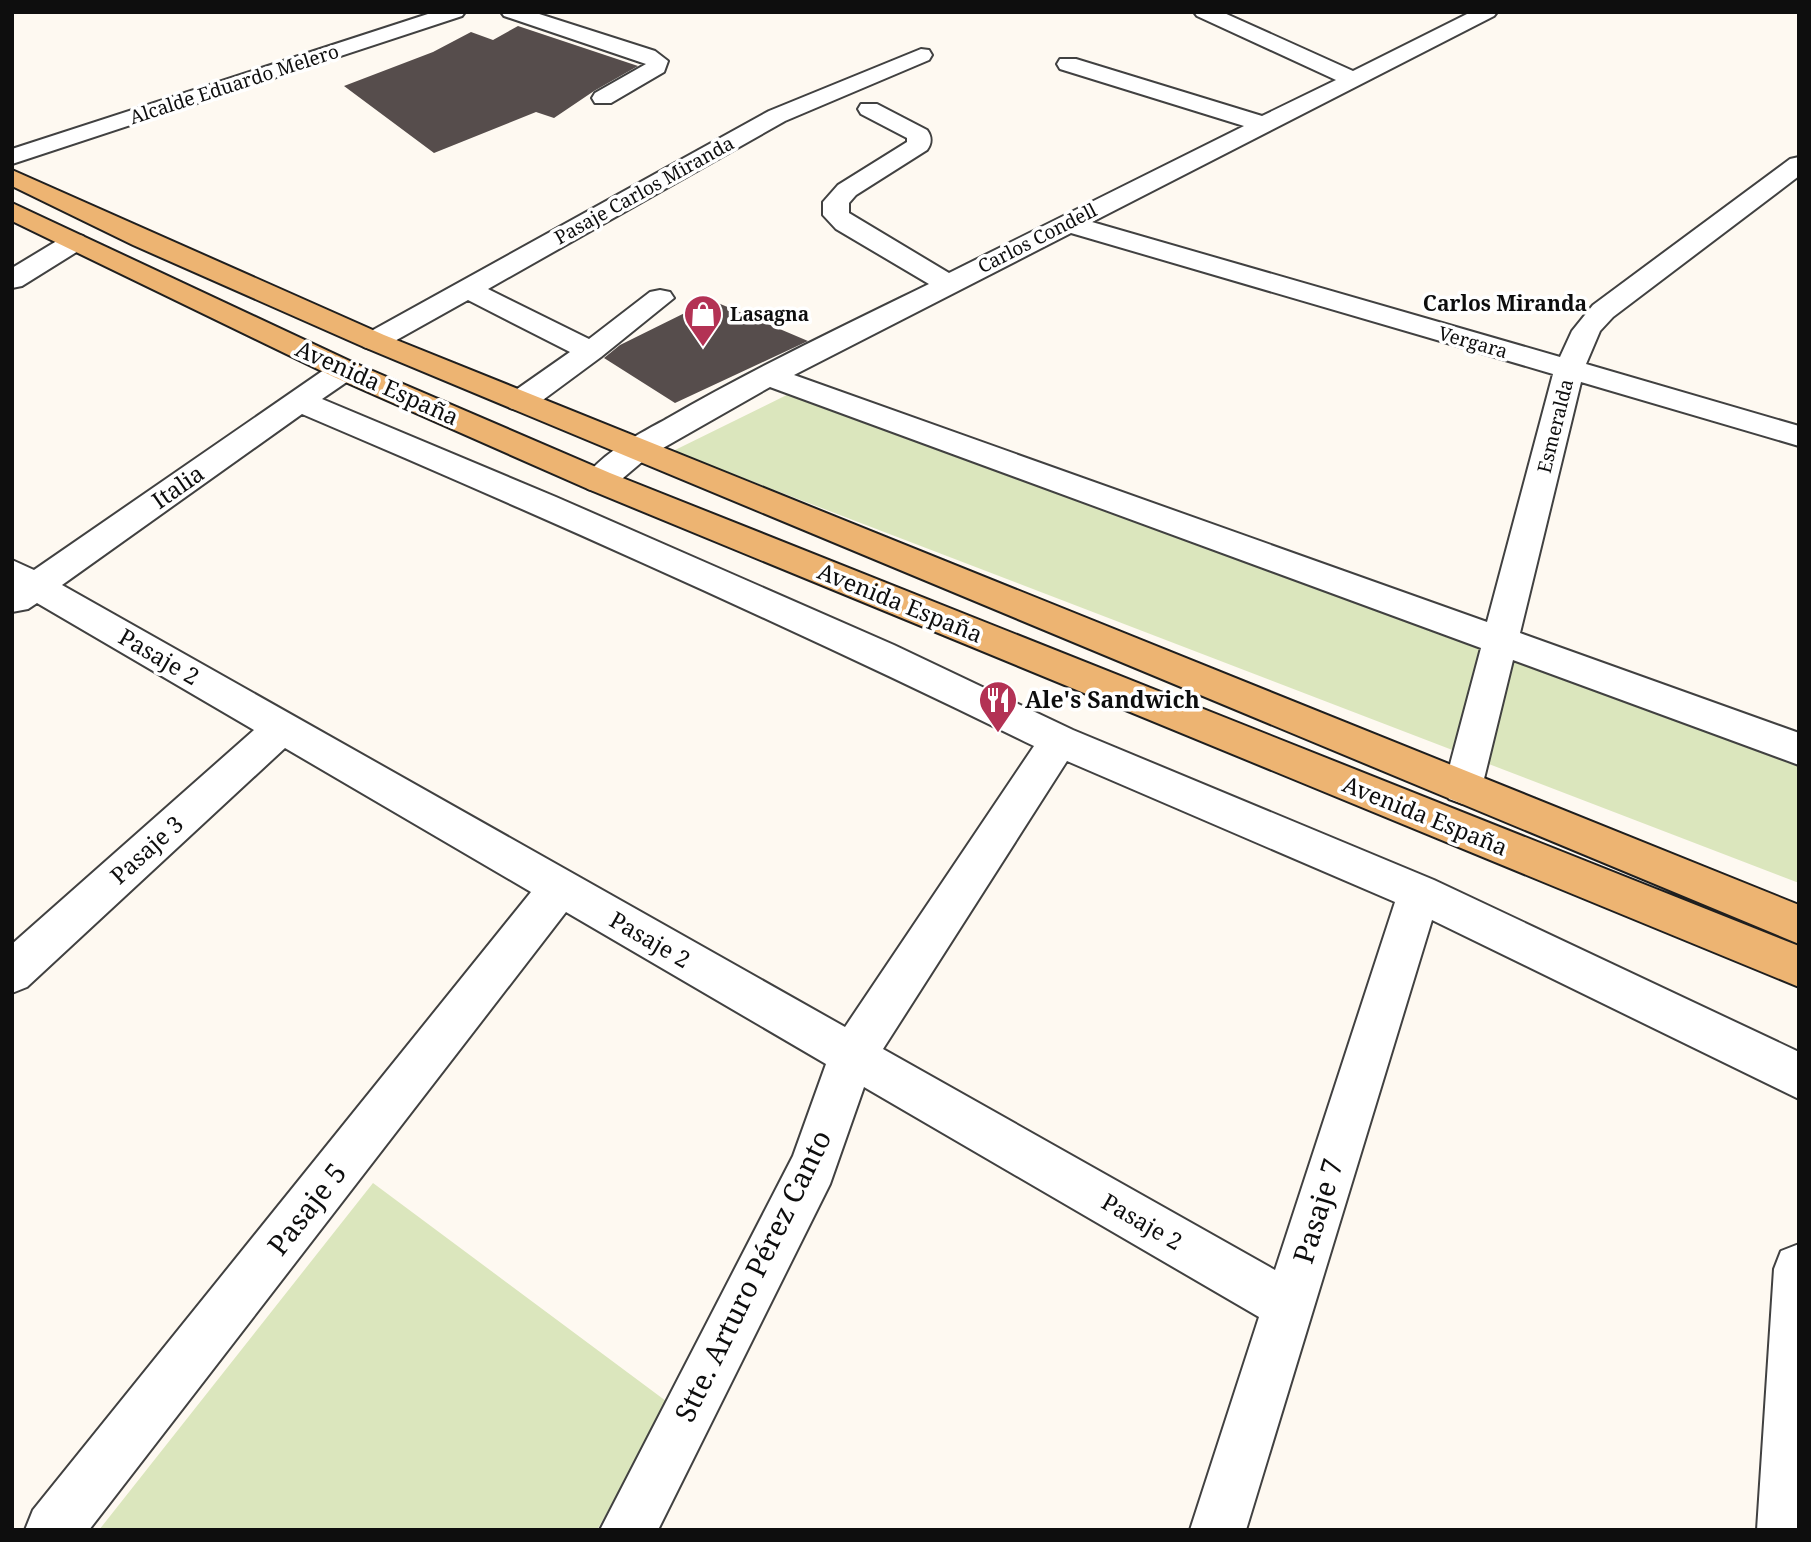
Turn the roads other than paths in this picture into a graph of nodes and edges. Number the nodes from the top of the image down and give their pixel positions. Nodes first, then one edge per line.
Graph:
1 (455, 12) edge
2 (511, 12) edge
3 (1205, 12) edge
4 (1486, 12) edge
5 (921, 55) dead end
6 (1068, 64) dead end
7 (1352, 79) junction
8 (603, 98) dead end
9 (869, 110) dead end
10 (1263, 124) junction
11 (12, 157) edge
12 (1799, 164) edge
13 (12, 177) edge
14 (12, 211) edge
15 (1066, 223) junction
16 (74, 242) junction
17 (12, 281) edge
18 (947, 283) junction
19 (468, 288) junction
20 (660, 298) dead end
21 (374, 341) junction
22 (591, 351) junction
23 (344, 370) junction
24 (1569, 370) junction
25 (769, 376) junction
26 (521, 401) junction
27 (300, 402) junction
28 (1799, 436) edge
29 (638, 449) junction
30 (599, 481) junction
31 (20, 587) edge
32 (1501, 643) junction
33 (282, 728) junction
34 (1060, 741) junction
35 (1799, 749) edge
36 (1463, 787) junction
37 (560, 888) junction
38 (1419, 893) junction
39 (1799, 925) edge
40 (1799, 967) edge
41 (12, 972) edge
42 (852, 1056) junction
43 (1799, 1076) edge
44 (1799, 1269) edge
45 (1289, 1306) junction
46 (53, 1530) edge
47 (628, 1530) edge
48 (1218, 1530) edge
49 (1785, 1530) edge

1 - 11 street, Alcalde Eduardo Melero
2 - 8 street
3 - 7 street
4 - 7 street, Carlos Condell
5 - 19 street, Pasaje Carlos Miranda
6 - 10 street
7 - 10 street, Carlos Condell
9 - 18 street
10 - 15 street, Carlos Condell
12 - 24 street, Esmeralda
13 - 21 main road, Avenida España
14 - 16 main road, Avenida España
15 - 18 street, Carlos Condell
15 - 24 street, Vergara
16 - 17 street
16 - 23 main road, Avenida España
18 - 25 street, Carlos Condell
19 - 21 street, Pasaje Carlos Miranda
19 - 22 street
20 - 22 street
21 - 26 main road, Avenida España
22 - 26 street
23 - 27 street, Italia
23 - 30 main road, Avenida España
24 - 28 street, Vergara
24 - 32 street, Esmeralda
25 - 29 street, Carlos Condell
25 - 32 street
26 - 29 main road, Avenida España
27 - 31 street, Italia
27 - 34 street, Avenida España
29 - 30 street, Carlos Condell
29 - 36 main road, Avenida España
30 - 40 main road, Avenida España
31 - 33 street, Pasaje 2
32 - 35 street
32 - 36 street, Esmeralda
33 - 37 street, Pasaje 2
33 - 41 street, Pasaje 3
34 - 38 street, Avenida España
34 - 42 street, Stte. Arturo Pérez Canto
36 - 39 main road, Avenida España
37 - 42 street, Pasaje 2
37 - 46 street, Pasaje 5
38 - 43 street, Avenida España
38 - 45 street, Pasaje 7
42 - 45 street, Pasaje 2
42 - 47 street, Stte. Arturo Pérez Canto
44 - 49 street
45 - 48 street, Pasaje 7

